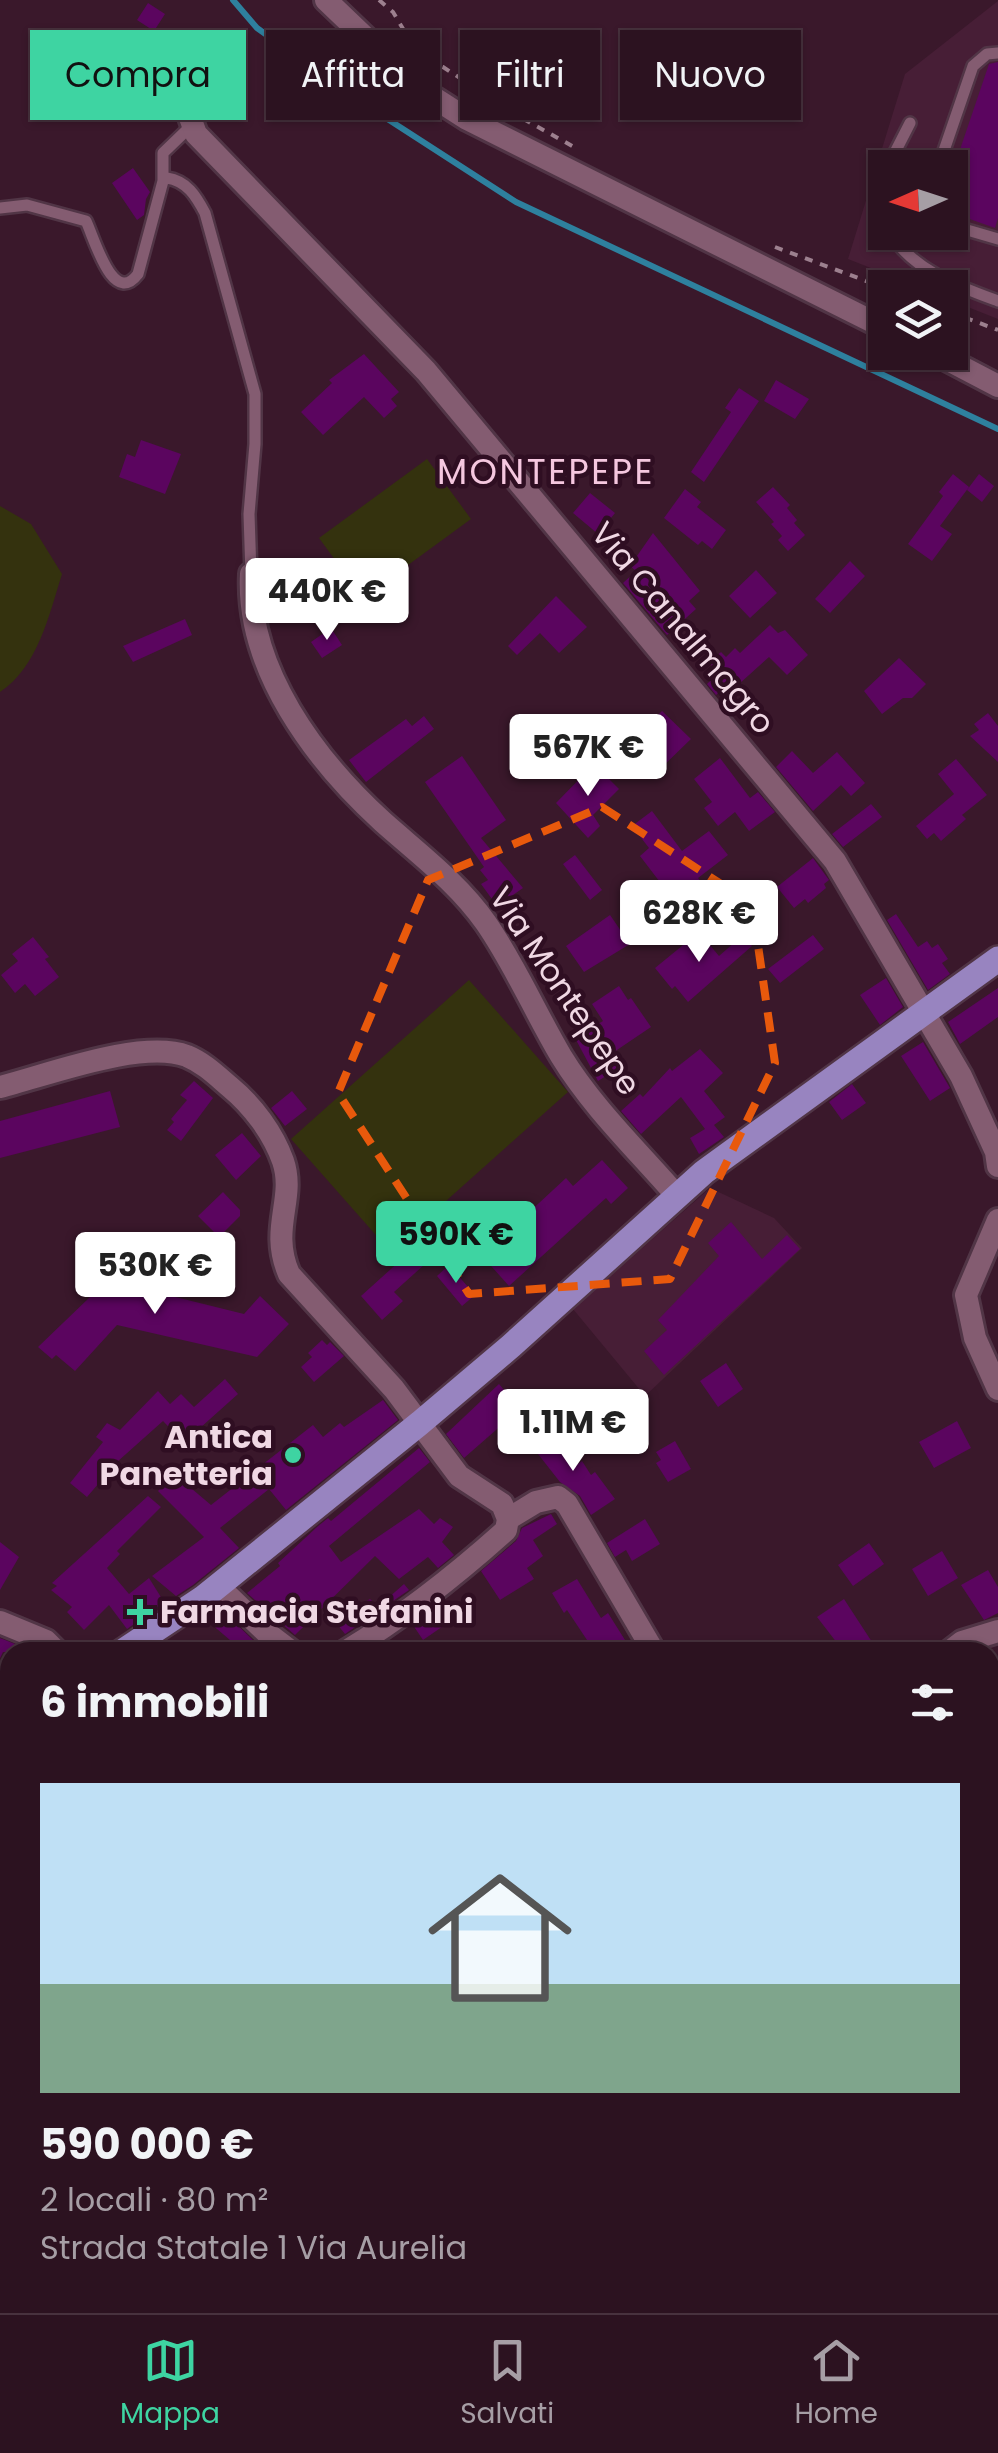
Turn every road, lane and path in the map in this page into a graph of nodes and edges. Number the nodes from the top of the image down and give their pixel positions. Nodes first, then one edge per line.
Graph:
1 (326, 0) edge
2 (379, 0) edge
3 (998, 53) edge
4 (190, 120) edge
5 (910, 123) dead end
6 (191, 126) junction
7 (896, 150) edge
8 (944, 150) edge
9 (585, 152) dead end
10 (163, 180) junction
11 (0, 208) edge
12 (968, 230) edge
13 (998, 239) edge
14 (773, 247) dead end
15 (902, 250) edge
16 (868, 282) edge
17 (998, 301) edge
18 (968, 319) edge
19 (868, 320) edge
20 (998, 330) edge
21 (967, 370) edge
22 (998, 386) edge
23 (252, 574) joint
24 (998, 959) edge
25 (924, 1011) junction
26 (0, 1088) edge
27 (998, 1166) edge
28 (677, 1196) junction
29 (998, 1220) edge
30 (998, 1388) edge
31 (420, 1423) junction
32 (508, 1519) junction
33 (218, 1586) junction
34 (0, 1622) edge
35 (998, 1631) edge
36 (47, 1642) edge
37 (137, 1642) edge
38 (281, 1642) edge
39 (362, 1642) edge
40 (648, 1642) edge
41 (962, 1642) edge

1 - 19 street
2 - 9 path
3 - 8 lane
4 - 6 street
5 - 7 lane
6 - 10 lane
6 - 25 street, Via Canalmagro
10 - 11 lane
10 - 23 lane
12 - 13 lane
14 - 16 path
15 - 17 lane
18 - 20 path
21 - 22 street
23 - 28 street, Via Montepepe
24 - 25 main road
25 - 27 street, Via Canalmagro
25 - 28 main road
26 - 31 street
28 - 31 main road
29 - 30 street
31 - 32 street
31 - 33 main road
32 - 39 street
32 - 40 street
33 - 37 main road
33 - 38 street
34 - 36 street
35 - 41 street

